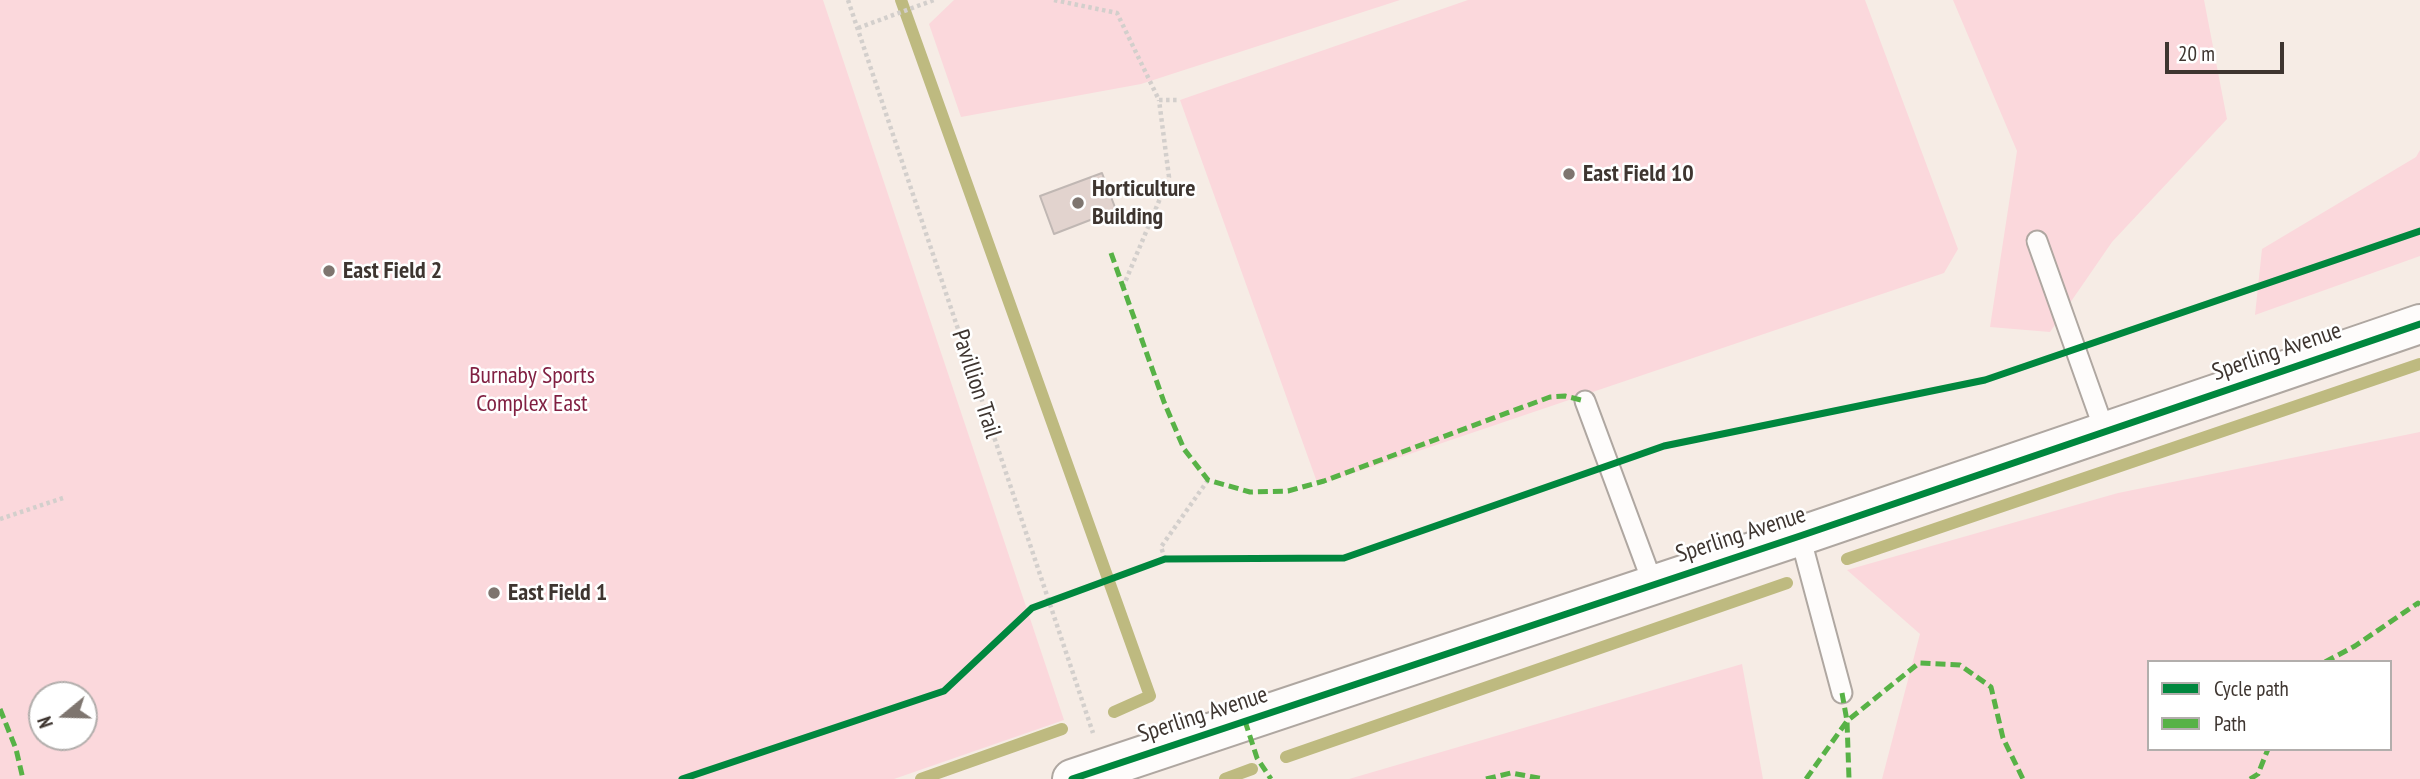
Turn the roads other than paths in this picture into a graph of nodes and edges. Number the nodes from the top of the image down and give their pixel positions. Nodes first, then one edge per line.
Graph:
1 (2037, 241) dead end
2 (2420, 324) edge
3 (1585, 401) dead end
4 (2105, 432) junction
5 (1800, 536) junction
6 (1653, 584) junction
7 (1842, 693) dead end
8 (1088, 773) edge

1 - 4 lane
2 - 4 street, Sperling Avenue
3 - 6 lane
4 - 5 street, Sperling Avenue
5 - 6 street, Sperling Avenue
5 - 7 lane
6 - 8 street, Sperling Avenue

